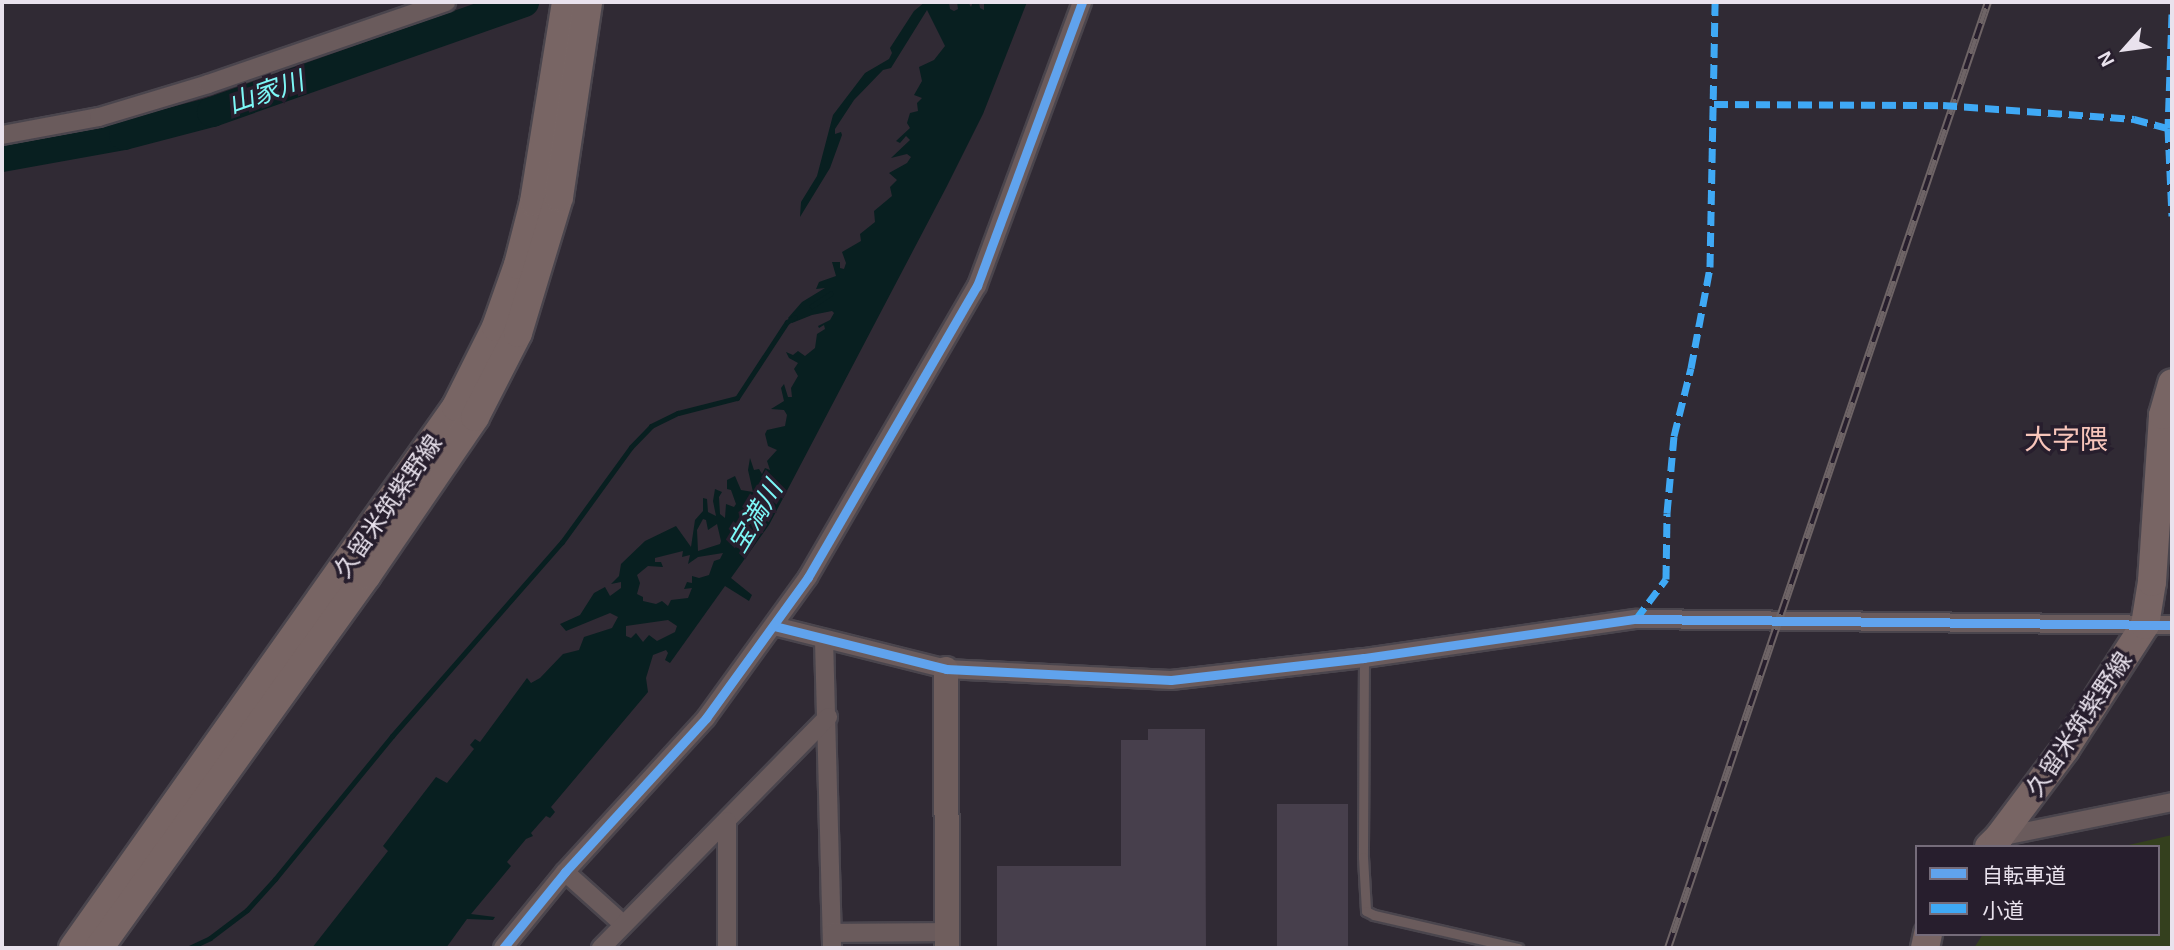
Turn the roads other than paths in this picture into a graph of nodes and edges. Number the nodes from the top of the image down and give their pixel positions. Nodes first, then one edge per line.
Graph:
1 (446, 2) edge
2 (566, 2) edge
3 (588, 2) edge
4 (1082, 2) edge
5 (562, 103) junction
6 (2, 135) edge
7 (2172, 383) edge
8 (774, 625) junction
9 (2159, 625) edge
10 (824, 639) junction
11 (1364, 658) junction
12 (946, 669) junction
13 (828, 717) junction
14 (2172, 802) edge
15 (727, 821) junction
16 (1994, 842) edge
17 (565, 872) junction
18 (623, 924) junction
19 (947, 940) edge
20 (832, 941) edge
21 (73, 948) edge
22 (99, 948) edge
23 (503, 948) edge
24 (601, 948) edge
25 (727, 948) edge
26 (1518, 948) edge

1 - 6 street
2 - 5 main road, 久留米筑紫野線
3 - 5 main road, 久留米筑紫野線
4 - 8 street
5 - 21 main road, 久留米筑紫野線
5 - 22 main road, 久留米筑紫野線
7 - 9 main road, 久留米筑紫野線
8 - 10 street
8 - 17 street
9 - 11 street
9 - 16 main road, 久留米筑紫野線
10 - 12 street
10 - 13 street
11 - 12 street
11 - 26 lane
12 - 19 street
13 - 15 street
13 - 20 street
14 - 16 street
15 - 18 street
15 - 25 street
17 - 18 street
17 - 23 street
18 - 24 street
19 - 20 street

